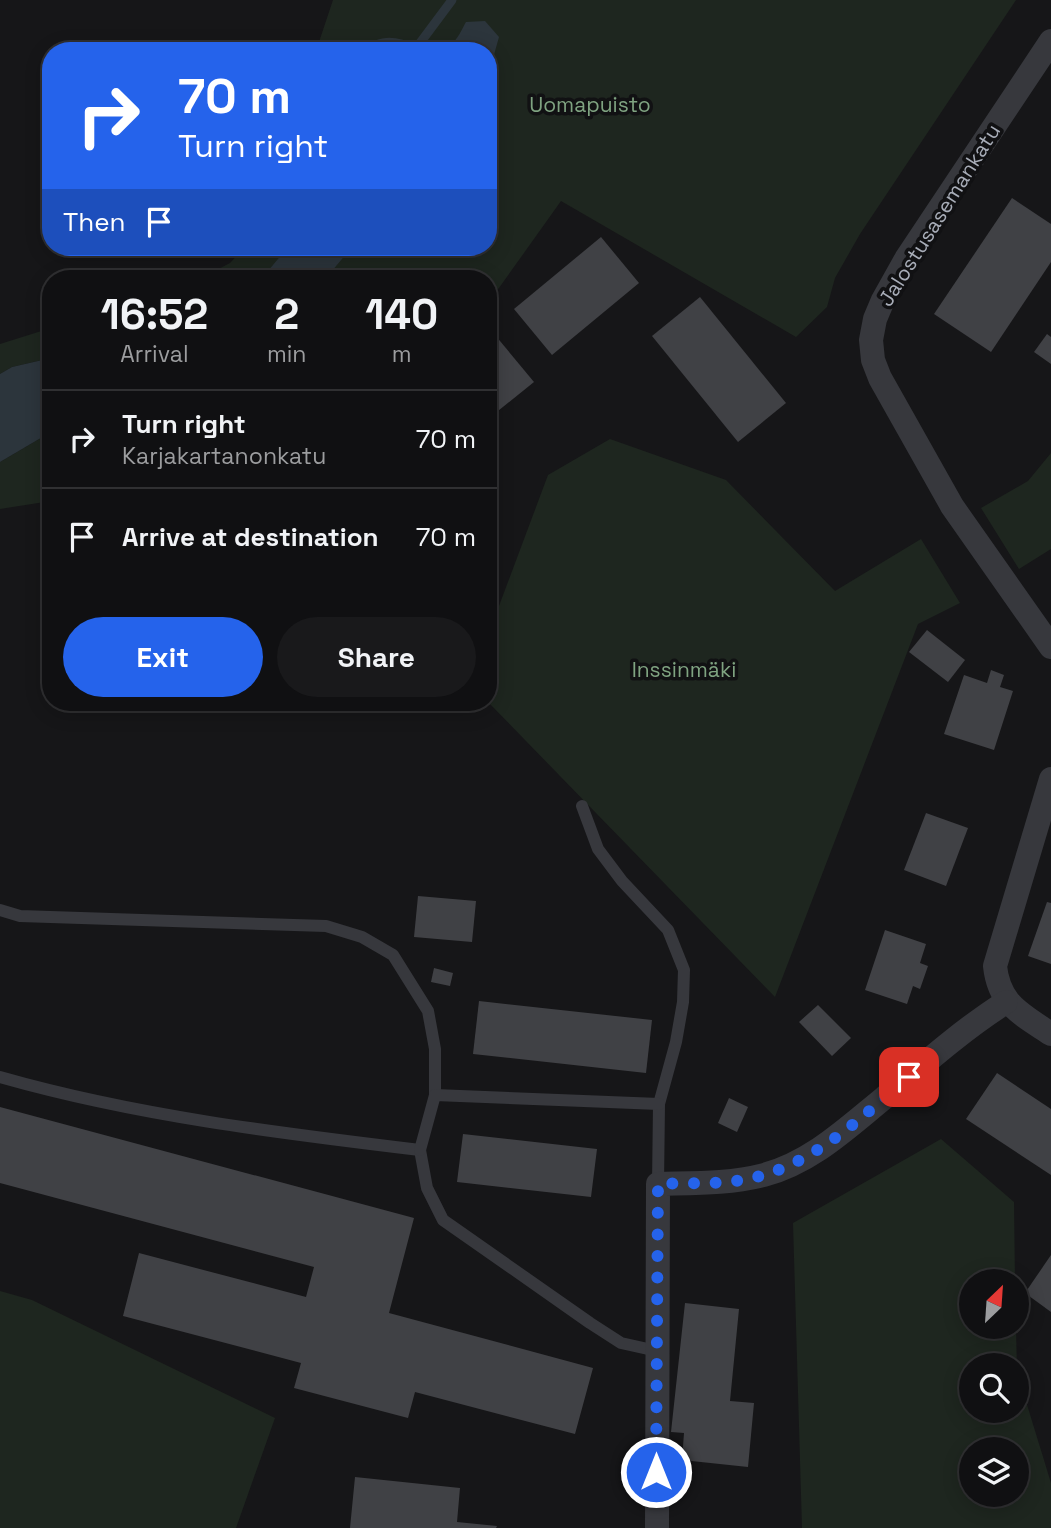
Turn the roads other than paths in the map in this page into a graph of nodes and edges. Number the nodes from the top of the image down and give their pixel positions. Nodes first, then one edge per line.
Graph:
1 (1051, 41) edge
2 (1051, 646) edge
3 (1051, 779) edge
4 (582, 806) dead end
5 (0, 910) edge
6 (1006, 1002) junction
7 (1051, 1034) edge
8 (0, 1077) edge
9 (435, 1095) junction
10 (659, 1104) junction
11 (420, 1150) junction
12 (658, 1184) junction
13 (657, 1351) junction
14 (657, 1528) edge

1 - 2 street, Jalostusasemankatu
3 - 6 street
4 - 10 lane
5 - 9 lane
6 - 7 street
6 - 12 street
8 - 11 lane
9 - 10 lane
9 - 11 lane
10 - 12 lane
11 - 13 lane
12 - 13 street
13 - 14 street

